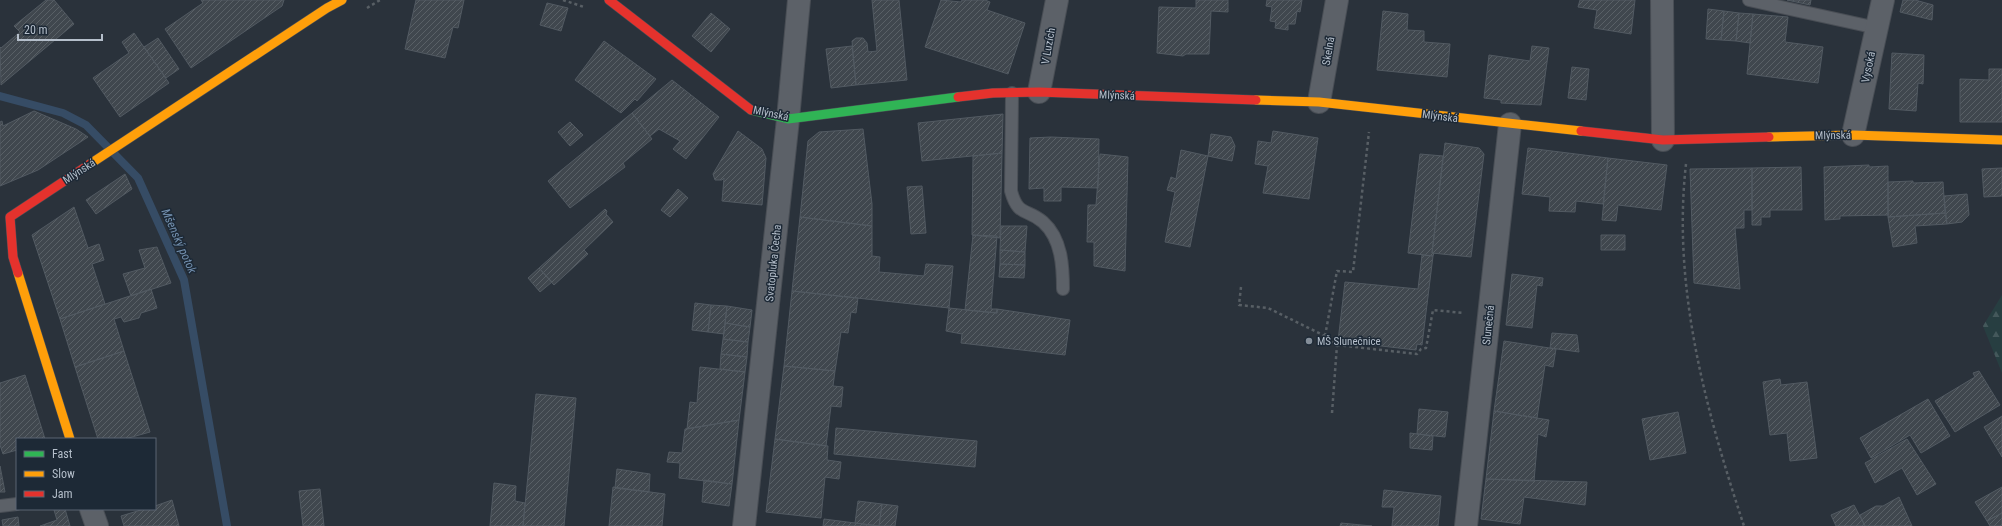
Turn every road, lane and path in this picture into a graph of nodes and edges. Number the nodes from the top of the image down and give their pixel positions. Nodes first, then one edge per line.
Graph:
1 (563, 0) edge
2 (609, 0) edge
3 (799, 0) edge
4 (1057, 0) edge
5 (1338, 0) edge
6 (1662, 0) edge
7 (1749, 0) edge
8 (1883, 0) edge
9 (330, 3) edge
10 (589, 10) dead end
11 (1877, 28) junction
12 (1039, 92) junction
13 (1012, 93) junction
14 (1319, 102) junction
15 (788, 119) junction
16 (1510, 124) junction
17 (1370, 130) dead end
18 (1853, 135) junction
19 (1689, 138) junction
20 (1663, 140) junction
21 (2002, 140) edge
22 (5, 218) edge
23 (1241, 287) dead end
24 (1063, 289) dead end
25 (1468, 314) dead end
26 (1325, 336) junction
27 (1337, 345) junction
28 (1332, 413) dead end
29 (70, 438) edge
30 (16, 504) edge
31 (0, 506) edge
32 (91, 510) edge
33 (97, 526) edge
34 (744, 526) edge
35 (1466, 526) edge
36 (1744, 526) edge

1 - 10 path
2 - 15 street, Mlýnská
3 - 15 street, Svatopluka Čecha
4 - 12 street, V Luzích
5 - 14 street, Skelná
6 - 20 street
7 - 11 lane
8 - 11 street, Vysoká
9 - 22 street, Mlýnská
11 - 18 street, Vysoká
12 - 13 street, Mlýnská
12 - 14 street, Mlýnská
13 - 15 street, Mlýnská
13 - 24 lane
14 - 16 street, Mlýnská
15 - 34 street, Svatopluka Čecha
16 - 20 street, Mlýnská
16 - 35 street, Slunečná
17 - 26 path
18 - 19 street, Mlýnská
18 - 21 street, Mlýnská
19 - 20 street, Mlýnská
19 - 36 path
22 - 29 street, Mlýnská
23 - 26 path
25 - 27 path
26 - 27 path
27 - 28 path
30 - 31 lane
32 - 33 street

